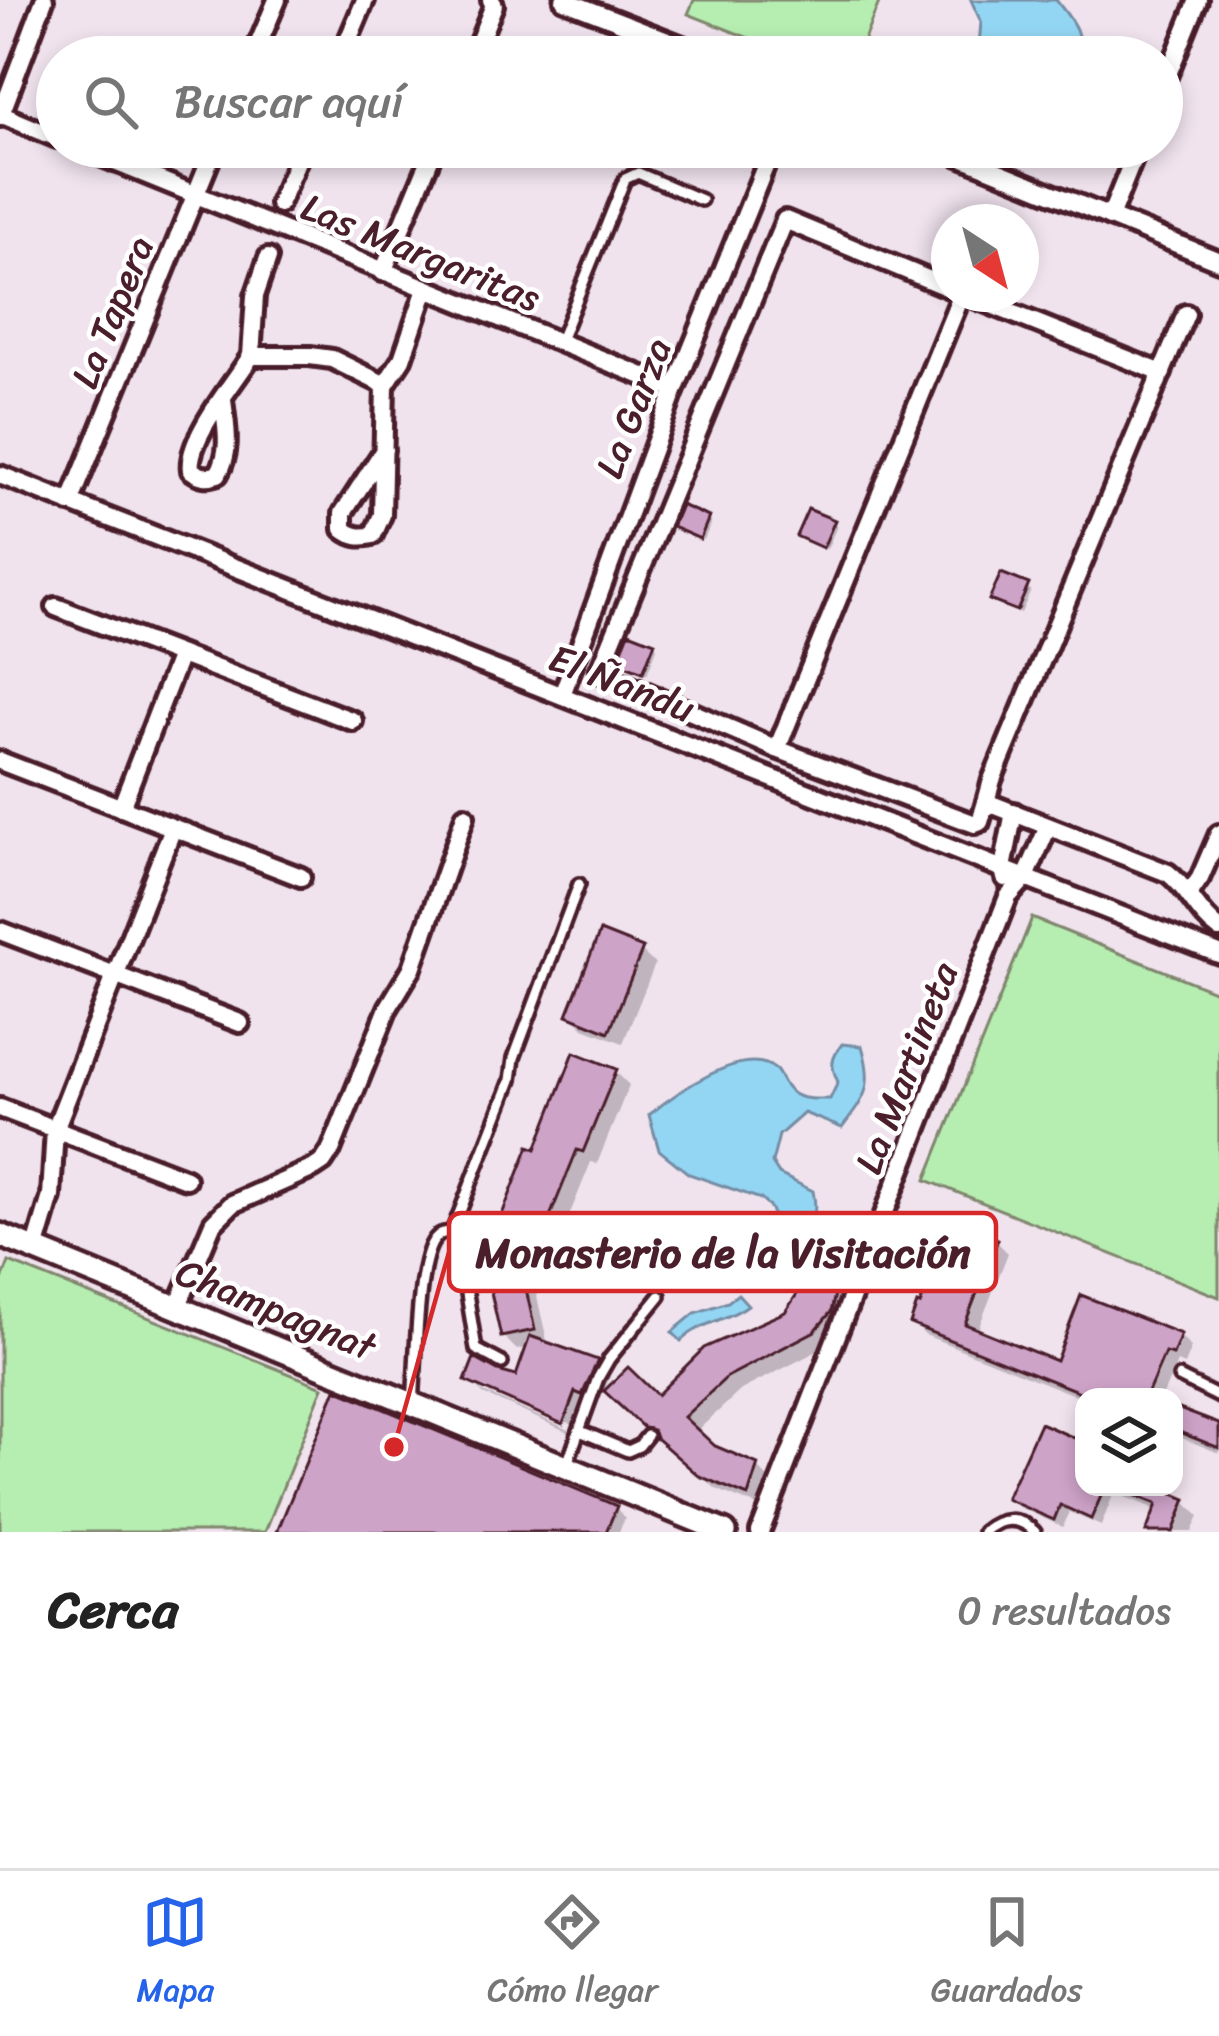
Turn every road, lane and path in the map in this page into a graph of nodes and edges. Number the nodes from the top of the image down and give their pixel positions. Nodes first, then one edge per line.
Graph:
1 (44, 0) edge
2 (277, 0) edge
3 (365, 0) edge
4 (491, 0) edge
5 (564, 0) edge
6 (1198, 0) edge
7 (262, 36) edge
8 (350, 36) edge
9 (481, 36) edge
10 (657, 36) edge
11 (1183, 37) edge
12 (0, 115) edge
13 (36, 130) edge
14 (128, 168) edge
15 (206, 168) edge
16 (294, 168) edge
17 (426, 168) edge
18 (764, 168) edge
19 (990, 168) edge
20 (1130, 168) edge
21 (194, 196) junction
22 (701, 200) dead end
23 (279, 204) dead end
24 (1110, 217) junction
25 (268, 258) dead end
26 (1219, 261) edge
27 (383, 272) junction
28 (931, 281) edge
29 (426, 289) junction
30 (956, 312) edge
31 (1008, 312) edge
32 (1186, 314) dead end
33 (560, 343) junction
34 (251, 356) junction
35 (1162, 373) junction
36 (385, 386) junction
37 (675, 389) junction
38 (223, 400) dead end
39 (384, 450) junction
40 (0, 475) edge
41 (70, 502) junction
42 (56, 607) dead end
43 (180, 655) junction
44 (562, 695) junction
45 (352, 721) dead end
46 (777, 749) junction
47 (0, 761) edge
48 (986, 802) junction
49 (121, 808) junction
50 (1014, 812) junction
51 (466, 816) dead end
52 (1048, 827) junction
53 (173, 828) junction
54 (1219, 833) edge
55 (1003, 868) junction
56 (301, 877) dead end
57 (1026, 878) junction
58 (579, 884) dead end
59 (1189, 894) junction
60 (1008, 897) junction
61 (1219, 929) edge
62 (0, 931) edge
63 (1219, 954) edge
64 (115, 974) junction
65 (240, 1023) dead end
66 (0, 1108) edge
67 (55, 1130) junction
68 (186, 1179) dead end
69 (452, 1232) junction
70 (0, 1235) edge
71 (35, 1250) junction
72 (660, 1296) dead end
73 (177, 1308) junction
74 (502, 1363) dead end
75 (1179, 1377) dead end
76 (1219, 1397) edge
77 (413, 1404) junction
78 (580, 1431) junction
79 (647, 1436) dead end
80 (566, 1467) junction
81 (725, 1532) edge
82 (760, 1532) edge
83 (983, 1532) edge
84 (1035, 1532) edge

1 - 12 street
2 - 7 street
3 - 8 street
4 - 9 street
5 - 10 street
6 - 11 street
12 - 13 street
14 - 21 street, Las Margaritas
15 - 21 street, La Tapera
16 - 23 street
17 - 27 street
18 - 37 street, La Garza
19 - 24 street
20 - 24 street
21 - 27 street, Las Margaritas
21 - 41 street, La Tapera
22 - 33 lane
24 - 26 street
25 - 34 street
27 - 29 street, Las Margaritas
28 - 46 street
29 - 33 street, Las Margaritas
29 - 36 street
30 - 46 street
31 - 35 street
32 - 35 street
33 - 37 street, Las Margaritas
34 - 36 street
34 - 38 street
35 - 48 street
36 - 39 street
37 - 44 street, La Garza
39 - 39 street
40 - 41 street, El Ñandu
41 - 44 street, El Ñandu
42 - 43 street
43 - 45 street
43 - 49 street
44 - 55 street, El Ñandu
46 - 48 street
47 - 49 street
48 - 50 street
49 - 53 street
50 - 52 street
50 - 55 street
51 - 73 street
52 - 57 street
52 - 59 street
53 - 56 street
53 - 64 street
54 - 59 street
55 - 57 street, El Ñandu
55 - 60 street
57 - 60 street
57 - 63 street, El Ñandu
58 - 69 lane
59 - 61 street
60 - 82 street, La Martineta
62 - 64 street
64 - 65 street
64 - 67 street
66 - 67 street
67 - 68 street
67 - 71 street
69 - 74 lane
69 - 77 lane
70 - 71 street, Champagnat
71 - 73 street, Champagnat
72 - 78 lane
73 - 77 street, Champagnat
75 - 76 lane
77 - 80 street, Champagnat
78 - 79 lane
78 - 80 lane
80 - 81 street, Champagnat
83 - 84 lane

